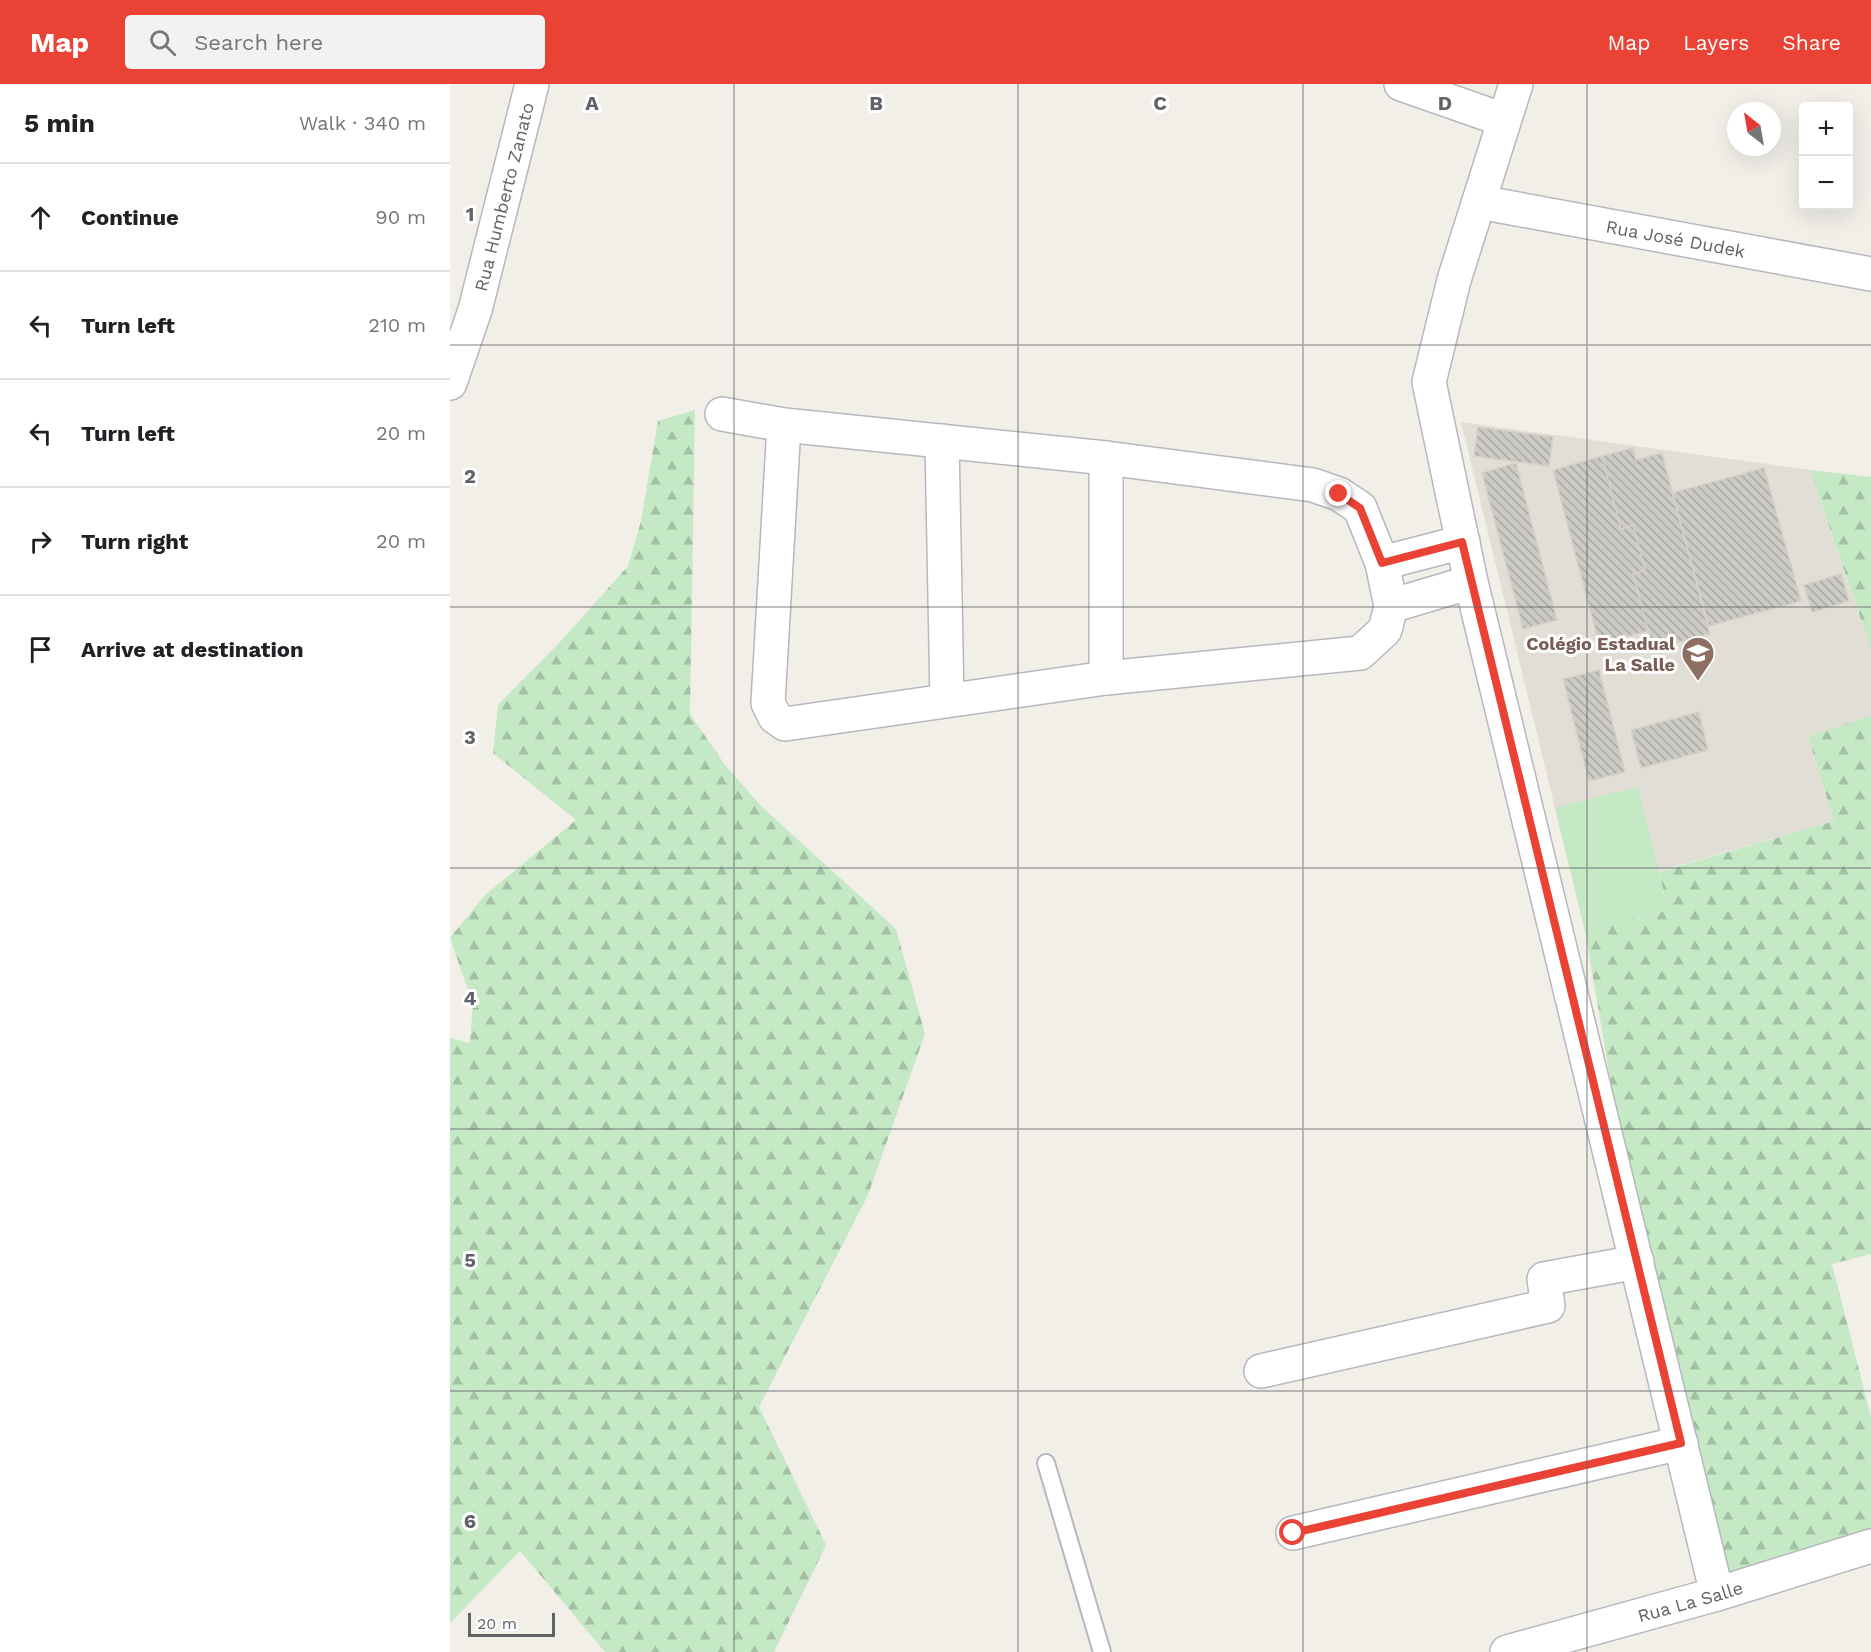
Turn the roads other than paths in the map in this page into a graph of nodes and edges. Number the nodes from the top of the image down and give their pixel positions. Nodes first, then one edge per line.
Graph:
1 (532, 84) edge
2 (1401, 84) edge
3 (1516, 84) edge
4 (1504, 120) junction
5 (1479, 201) junction
6 (1871, 274) edge
7 (450, 382) edge
8 (722, 414) dead end
9 (784, 424) junction
10 (942, 441) junction
11 (1107, 458) junction
12 (1462, 542) junction
13 (1382, 563) junction
14 (1471, 582) junction
15 (1390, 606) junction
16 (1106, 678) junction
17 (947, 700) junction
18 (1637, 1262) junction
19 (1261, 1371) dead end
20 (1681, 1443) junction
21 (1046, 1463) dead end
22 (1293, 1533) dead end
23 (1871, 1546) edge
24 (1717, 1594) junction
25 (1102, 1652) edge
26 (1507, 1652) edge

1 - 7 street, Rua Humberto Zanato
2 - 4 street
3 - 4 street
4 - 5 street
5 - 6 street, Rua José Dudek
5 - 12 street
8 - 9 street
9 - 10 street
9 - 17 street
10 - 11 street
10 - 17 street
11 - 13 street
11 - 16 street
12 - 13 street
12 - 14 street
13 - 15 street
14 - 15 street
14 - 18 street
15 - 16 street
16 - 17 street
18 - 19 street
18 - 20 street
20 - 22 street
20 - 24 street
21 - 25 lane
23 - 24 street, Rua La Salle
24 - 26 street, Rua La Salle

